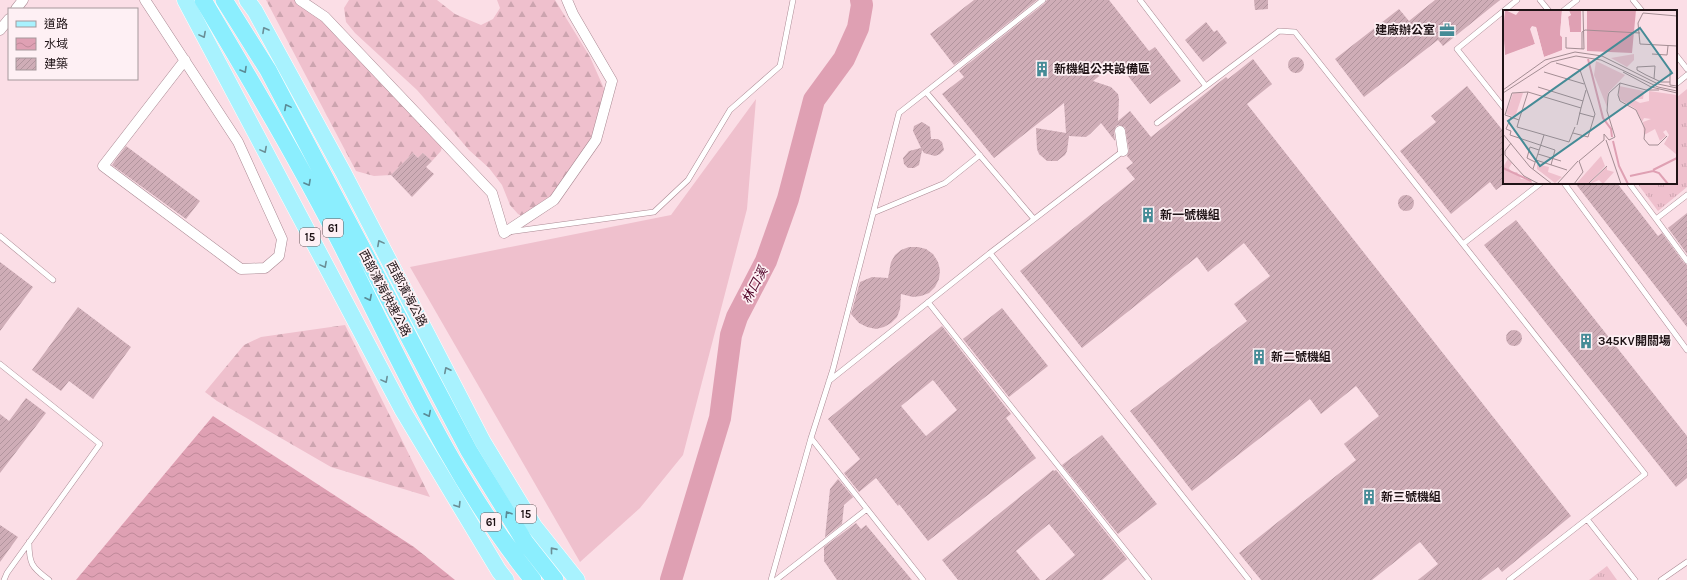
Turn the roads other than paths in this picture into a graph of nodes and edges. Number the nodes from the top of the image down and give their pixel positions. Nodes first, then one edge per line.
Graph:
1 (23, 0) edge
2 (145, 0) edge
3 (185, 0) edge
4 (203, 0) edge
5 (224, 0) edge
6 (247, 0) edge
7 (300, 0) edge
8 (567, 0) edge
9 (793, 0) edge
10 (1043, 0) edge
11 (1140, 0) edge
12 (1517, 0) edge
13 (1540, 0) edge
14 (1577, 0) edge
15 (1633, 0) edge
16 (17, 8) edge
17 (1505, 10) edge
18 (1549, 10) edge
19 (1564, 10) edge
20 (1641, 10) edge
21 (1503, 11) edge
22 (8, 20) edge
23 (0, 30) edge
24 (1677, 56) edge
25 (185, 60) dead end
26 (1687, 70) edge
27 (1687, 76) edge
28 (1677, 83) edge
29 (1205, 85) junction
30 (926, 92) junction
31 (1503, 107) edge
32 (1158, 123) dead end
33 (1120, 131) dead end
34 (1123, 151) joint
35 (980, 155) junction
36 (1540, 184) edge
37 (1565, 184) edge
38 (1630, 184) edge
39 (1687, 195) edge
40 (873, 213) junction
41 (1034, 219) junction
42 (1656, 219) junction
43 (504, 233) junction
44 (0, 236) edge
45 (1463, 244) junction
46 (990, 254) junction
47 (1687, 261) edge
48 (53, 280) dead end
49 (928, 302) junction
50 (1687, 350) edge
51 (0, 364) edge
52 (829, 381) junction
53 (811, 438) junction
54 (867, 509) junction
55 (1587, 519) junction
56 (29, 542) junction
57 (1687, 562) edge
58 (4, 580) edge
59 (49, 580) edge
60 (506, 580) edge
61 (533, 580) edge
62 (555, 580) edge
63 (577, 580) edge
64 (771, 580) edge
65 (776, 580) edge
66 (923, 580) edge
67 (1149, 580) edge
68 (1249, 580) edge
69 (1509, 580) edge
70 (1635, 580) edge
71 (1661, 580) edge

1 - 16 street
2 - 25 street
3 -> 60 main road, 15
4 -> 61 highway, 西部濱海快速公路 / 61
62 -> 5 highway, 西部濱海快速公路 / 61
63 -> 6 main road, 西部濱海公路 / 15
7 - 43 street
8 - 43 street
9 - 43 lane
10 - 30 lane
11 - 29 lane
12 - 17 lane
13 - 18 lane
14 - 19 lane
15 - 20 lane
21 - 31 lane
22 - 23 street
24 - 26 lane
27 - 28 lane
29 - 32 lane
29 - 45 lane
30 - 35 lane
30 - 40 lane
33 - 34 street
34 - 41 lane
35 - 40 lane
35 - 41 lane
36 - 45 lane
37 - 50 lane
38 - 42 lane
39 - 42 lane
40 - 52 lane
41 - 46 lane
42 - 47 lane
44 - 48 lane
45 - 55 lane
46 - 49 lane
46 - 68 lane
49 - 52 lane
49 - 67 lane
51 - 56 lane
52 - 53 lane
53 - 54 lane
53 - 64 lane
54 - 65 lane
54 - 66 lane
55 - 69 lane
55 - 70 lane
56 - 58 lane
56 - 59 lane
57 - 71 lane

